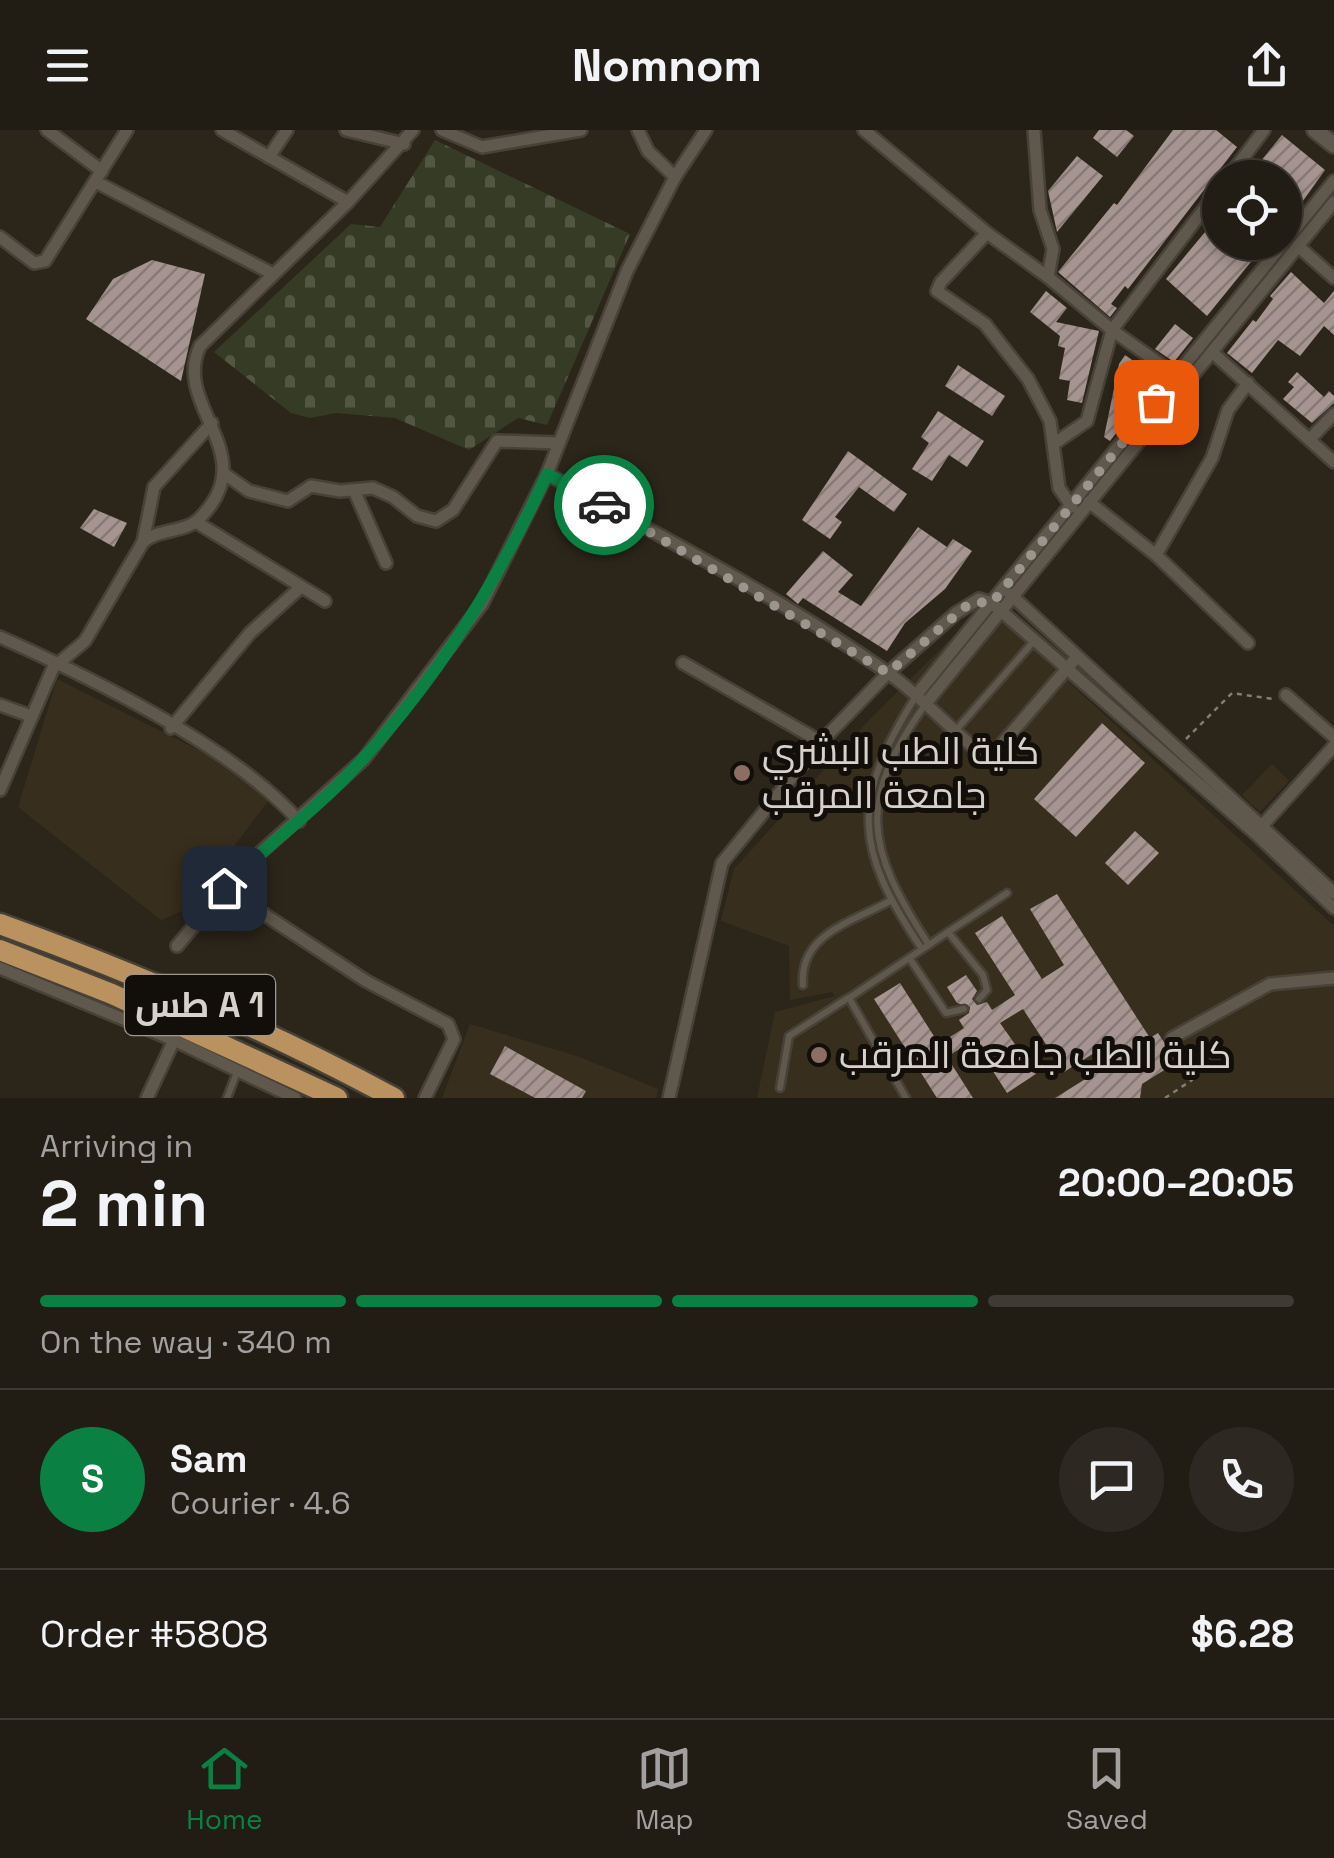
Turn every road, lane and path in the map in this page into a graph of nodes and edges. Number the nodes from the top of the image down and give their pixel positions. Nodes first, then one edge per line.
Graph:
1 (47, 130) edge
2 (127, 130) edge
3 (222, 130) edge
4 (287, 130) edge
5 (346, 130) edge
6 (413, 130) edge
7 (442, 130) edge
8 (581, 130) edge
9 (638, 130) edge
10 (706, 130) edge
11 (864, 130) edge
12 (1034, 130) edge
13 (1264, 130) edge
14 (1314, 130) edge
15 (382, 134) edge
16 (404, 144) junction
17 (1334, 145) edge
18 (269, 157) junction
19 (1242, 160) edge
20 (99, 176) junction
21 (675, 177) junction
22 (1334, 180) edge
23 (348, 202) junction
24 (1334, 202) edge
25 (1202, 212) edge
26 (987, 233) junction
27 (0, 237) edge
28 (1302, 241) edge
29 (1302, 250) edge
30 (1287, 260) edge
31 (274, 274) junction
32 (1048, 277) junction
33 (1334, 278) edge
34 (1112, 330) junction
35 (1212, 352) junction
36 (1177, 376) junction
37 (1248, 384) junction
38 (1334, 414) edge
39 (212, 423) junction
40 (1310, 438) junction
41 (1056, 443) junction
42 (558, 444) junction
43 (1334, 462) edge
44 (547, 474) junction
45 (226, 475) junction
46 (354, 490) junction
47 (1090, 502) junction
48 (1072, 507) junction
49 (196, 522) junction
50 (143, 542) junction
51 (1156, 555) junction
52 (386, 563) dead end
53 (302, 586) junction
54 (1008, 593) junction
55 (325, 601) dead end
56 (996, 606) junction
57 (0, 637) edge
58 (1034, 640) junction
59 (1248, 643) dead end
60 (1077, 657) junction
61 (57, 663) junction
62 (683, 663) dead end
63 (1067, 669) junction
64 (888, 673) junction
65 (1286, 695) joint
66 (922, 698) junction
67 (0, 705) edge
68 (31, 716) junction
69 (172, 728) junction
70 (956, 730) junction
71 (1334, 737) edge
72 (821, 742) junction
73 (1178, 746) junction
74 (1334, 746) edge
75 (0, 790) edge
76 (299, 821) junction
77 (1259, 830) junction
78 (224, 888) junction
79 (1334, 892) edge
80 (1008, 894) dead end
81 (890, 901) junction
82 (1334, 908) edge
83 (0, 924) edge
84 (948, 932) junction
85 (177, 946) dead end
86 (925, 947) junction
87 (0, 950) edge
88 (910, 958) junction
89 (0, 968) edge
90 (1334, 978) edge
91 (804, 985) dead end
92 (849, 998) junction
93 (979, 999) dead end
94 (964, 1009) dead end
95 (1172, 1038) joint
96 (174, 1040) junction
97 (238, 1070) junction
98 (780, 1088) dead end
99 (147, 1098) edge
100 (227, 1098) edge
101 (295, 1098) edge
102 (338, 1098) edge
103 (394, 1098) edge
104 (426, 1098) edge
105 (669, 1098) edge
106 (906, 1098) edge
107 (1165, 1098) edge

1 - 20 street
2 - 20 street
3 - 18 street
4 - 18 street
5 - 15 street
6 - 16 street
7 - 8 street
9 - 21 street
10 - 21 street
11 - 26 street
12 - 32 street
13 - 19 street
14 - 17 street
15 - 16 street
16 - 23 street
18 - 23 street
20 - 27 street
20 - 31 street
21 - 42 street
22 - 36 street
23 - 31 street
24 - 28 street
25 - 34 street
26 - 32 street
26 - 41 street
29 - 33 street
30 - 35 street
31 - 39 street
32 - 34 street
34 - 36 street
34 - 41 street
35 - 37 street
35 - 47 street
36 - 48 street
37 - 40 street
37 - 51 street
38 - 40 street
39 - 45 street
39 - 50 street
40 - 43 street
41 - 48 street
42 - 44 street
42 - 46 street
44 - 64 street
44 - 76 street
45 - 46 street
45 - 49 street
46 - 52 street
47 - 51 street
47 - 54 street
48 - 54 street
49 - 50 street
49 - 53 street
50 - 61 street
51 - 59 street
53 - 55 street
53 - 69 street
54 - 56 street
54 - 60 street
56 - 58 street
56 - 64 street
56 - 66 street
57 - 61 street
58 - 63 street
58 - 70 lane
60 - 63 street
60 - 73 street
61 - 68 street
61 - 69 street
62 - 72 street
63 - 70 street
63 - 77 street
64 - 66 street
64 - 72 street
65 - 71 street
65 - 73 path
66 - 70 street
66 - 81 lane
66 - 86 lane
67 - 68 street
68 - 75 street
69 - 76 street
72 - 105 street
73 - 77 street
74 - 77 street
76 - 78 street
77 - 79 street
77 - 82 street
78 - 85 street
78 - 104 street
80 - 84 lane
81 - 86 lane
81 - 91 lane
83 - 103 highway, طس A 1
84 - 86 lane
84 - 93 lane
86 - 88 lane
87 - 102 highway, طس A 1
88 - 92 lane
88 - 94 lane
89 - 96 street
90 - 95 street
92 - 98 lane
92 - 106 lane
95 - 107 path
96 - 97 street
96 - 99 street
97 - 100 lane
97 - 101 street

